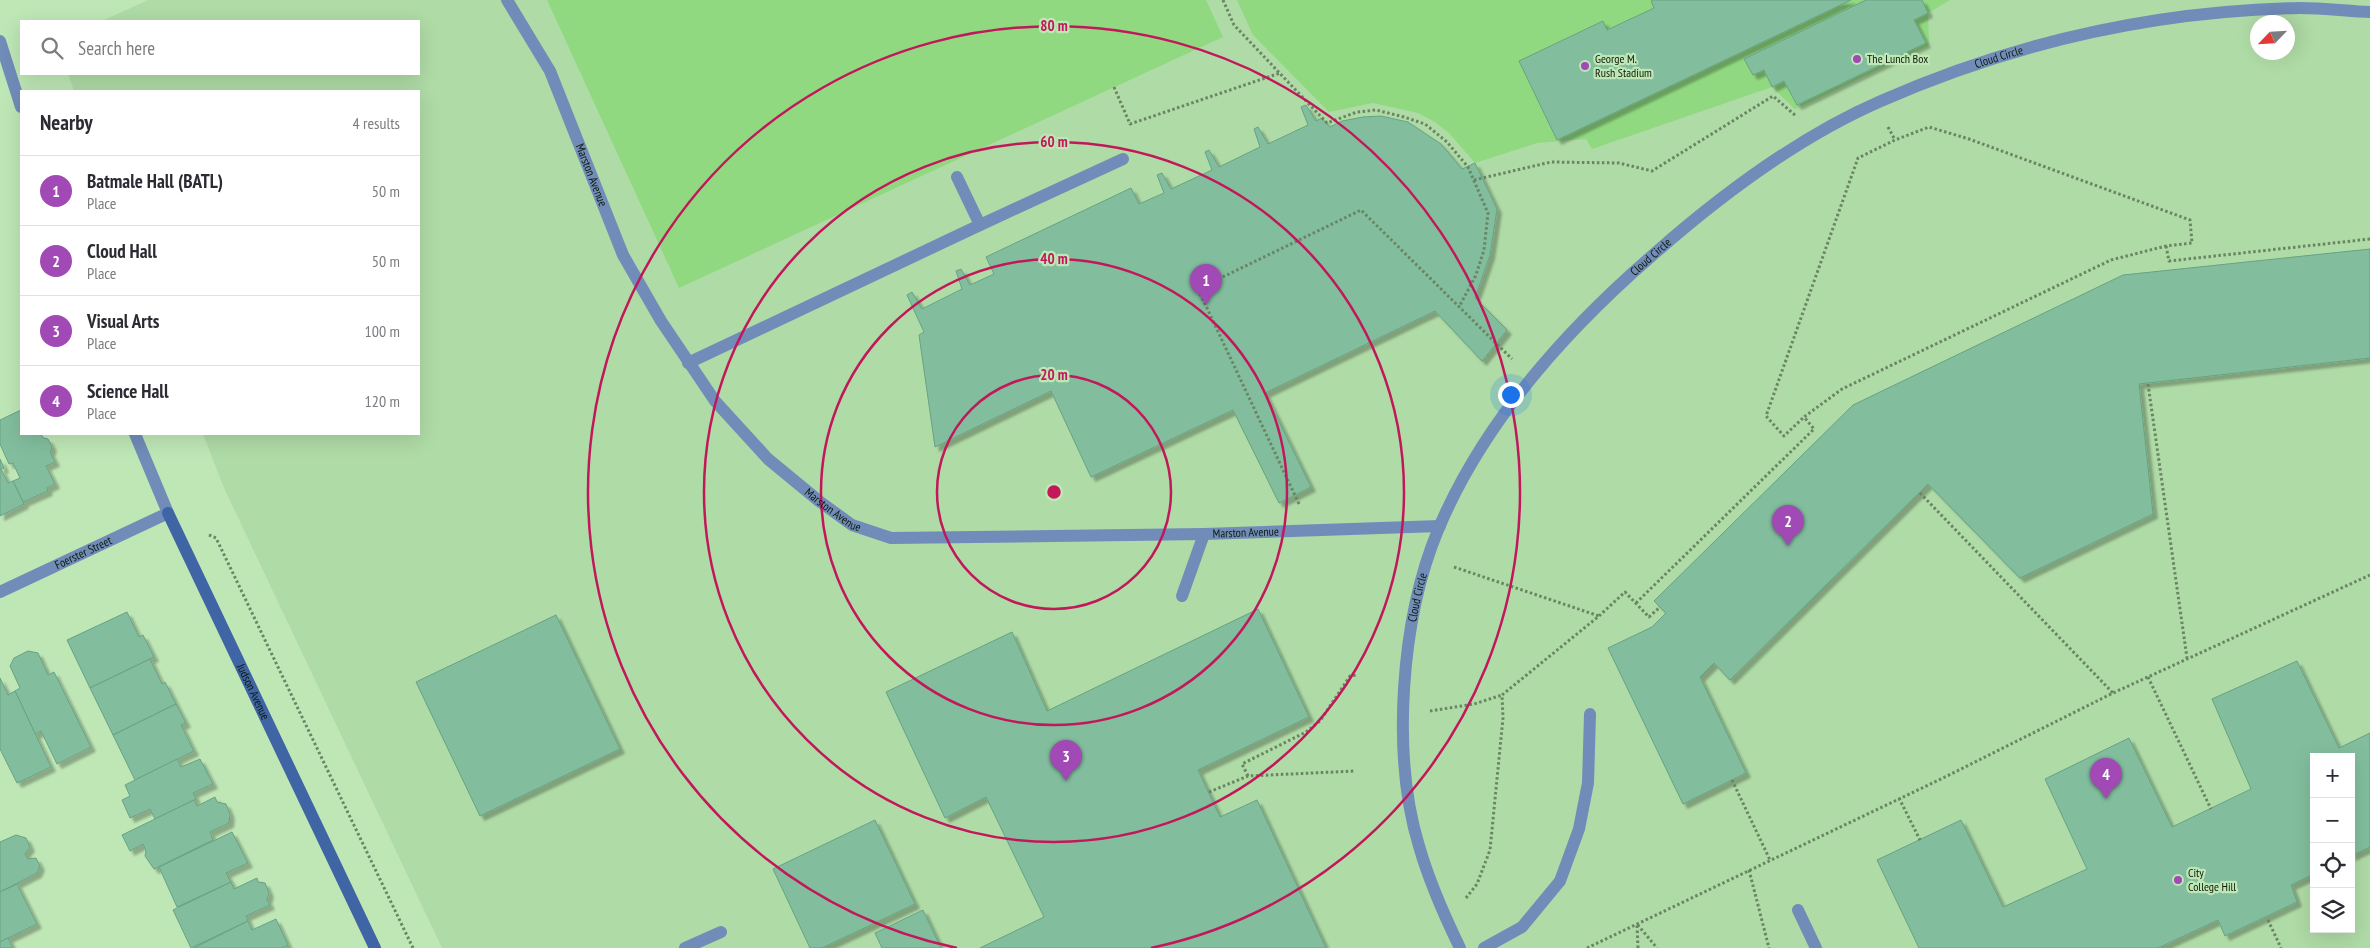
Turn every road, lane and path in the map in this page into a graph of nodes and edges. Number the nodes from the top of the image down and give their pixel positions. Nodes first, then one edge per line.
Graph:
1 (507, 0) edge
2 (1223, 0) edge
3 (2370, 12) edge
4 (0, 41) edge
5 (1280, 73) junction
6 (1114, 87) dead end
7 (20, 104) edge
8 (1798, 118) dead end
9 (1888, 126) dead end
10 (1894, 140) junction
11 (1123, 158) dead end
12 (957, 177) dead end
13 (1474, 180) junction
14 (980, 226) junction
15 (2370, 239) edge
16 (2166, 246) junction
17 (1459, 307) junction
18 (688, 362) junction
19 (1531, 380) junction
20 (2148, 384) dead end
21 (1804, 417) junction
22 (135, 435) edge
23 (1920, 494) dead end
24 (168, 513) junction
25 (1440, 526) junction
26 (1311, 531) junction
27 (1204, 534) junction
28 (216, 538) dead end
29 (1456, 568) dead end
30 (2370, 575) edge
31 (0, 592) edge
32 (1182, 596) dead end
33 (1636, 603) junction
34 (1660, 607) dead end
35 (1599, 616) junction
36 (2188, 658) junction
37 (1358, 675) dead end
38 (2148, 677) junction
39 (2113, 693) junction
40 (1502, 694) junction
41 (1440, 709) dead end
42 (1590, 714) dead end
43 (1355, 771) dead end
44 (1248, 776) junction
45 (1732, 780) dead end
46 (1209, 792) dead end
47 (1899, 798) junction
48 (2211, 809) dead end
49 (1920, 840) dead end
50 (1770, 860) junction
51 (1748, 870) junction
52 (1798, 910) dead end
53 (2268, 920) dead end
54 (1447, 922) junction
55 (1637, 924) junction
56 (721, 932) dead end
57 (375, 948) edge
58 (413, 948) edge
59 (685, 948) edge
60 (1460, 948) edge
61 (1484, 948) edge
62 (1587, 948) edge
63 (1638, 948) edge
64 (1657, 948) edge
65 (1770, 948) edge
66 (1816, 948) edge
67 (2282, 948) edge

1 - 18 street, Marston Avenue
2 - 5 path
3 - 19 street, Cloud Circle
4 - 7 street
5 - 6 path
5 - 13 path
8 - 13 path
9 - 10 path
10 - 16 path
10 - 21 path
11 - 14 street
12 - 14 street
13 - 17 path
14 - 18 street
15 - 16 path
16 - 21 path
17 - 19 path
17 - 26 path
18 - 27 street, Marston Avenue
19 - 25 street, Cloud Circle
20 - 36 path
21 - 33 path
22 - 24 street, Judson Avenue
23 - 39 path
24 - 31 street, Foerster Street
24 - 57 street, Judson Avenue
25 - 26 street, Marston Avenue
25 - 54 street, Cloud Circle
26 - 27 street, Marston Avenue
27 - 32 street
28 - 58 path
29 - 35 path
30 - 36 path
33 - 34 path
33 - 35 path
35 - 40 path
36 - 38 path
37 - 44 path
38 - 39 path
38 - 48 path
39 - 47 path
40 - 41 path
40 - 54 path
42 - 61 street
43 - 44 path
44 - 46 path
45 - 50 path
47 - 49 path
47 - 50 path
50 - 51 path
51 - 55 path
51 - 65 path
52 - 66 street
53 - 67 path
54 - 60 street, Cloud Circle
55 - 62 path
55 - 63 path
55 - 64 path
56 - 59 street

